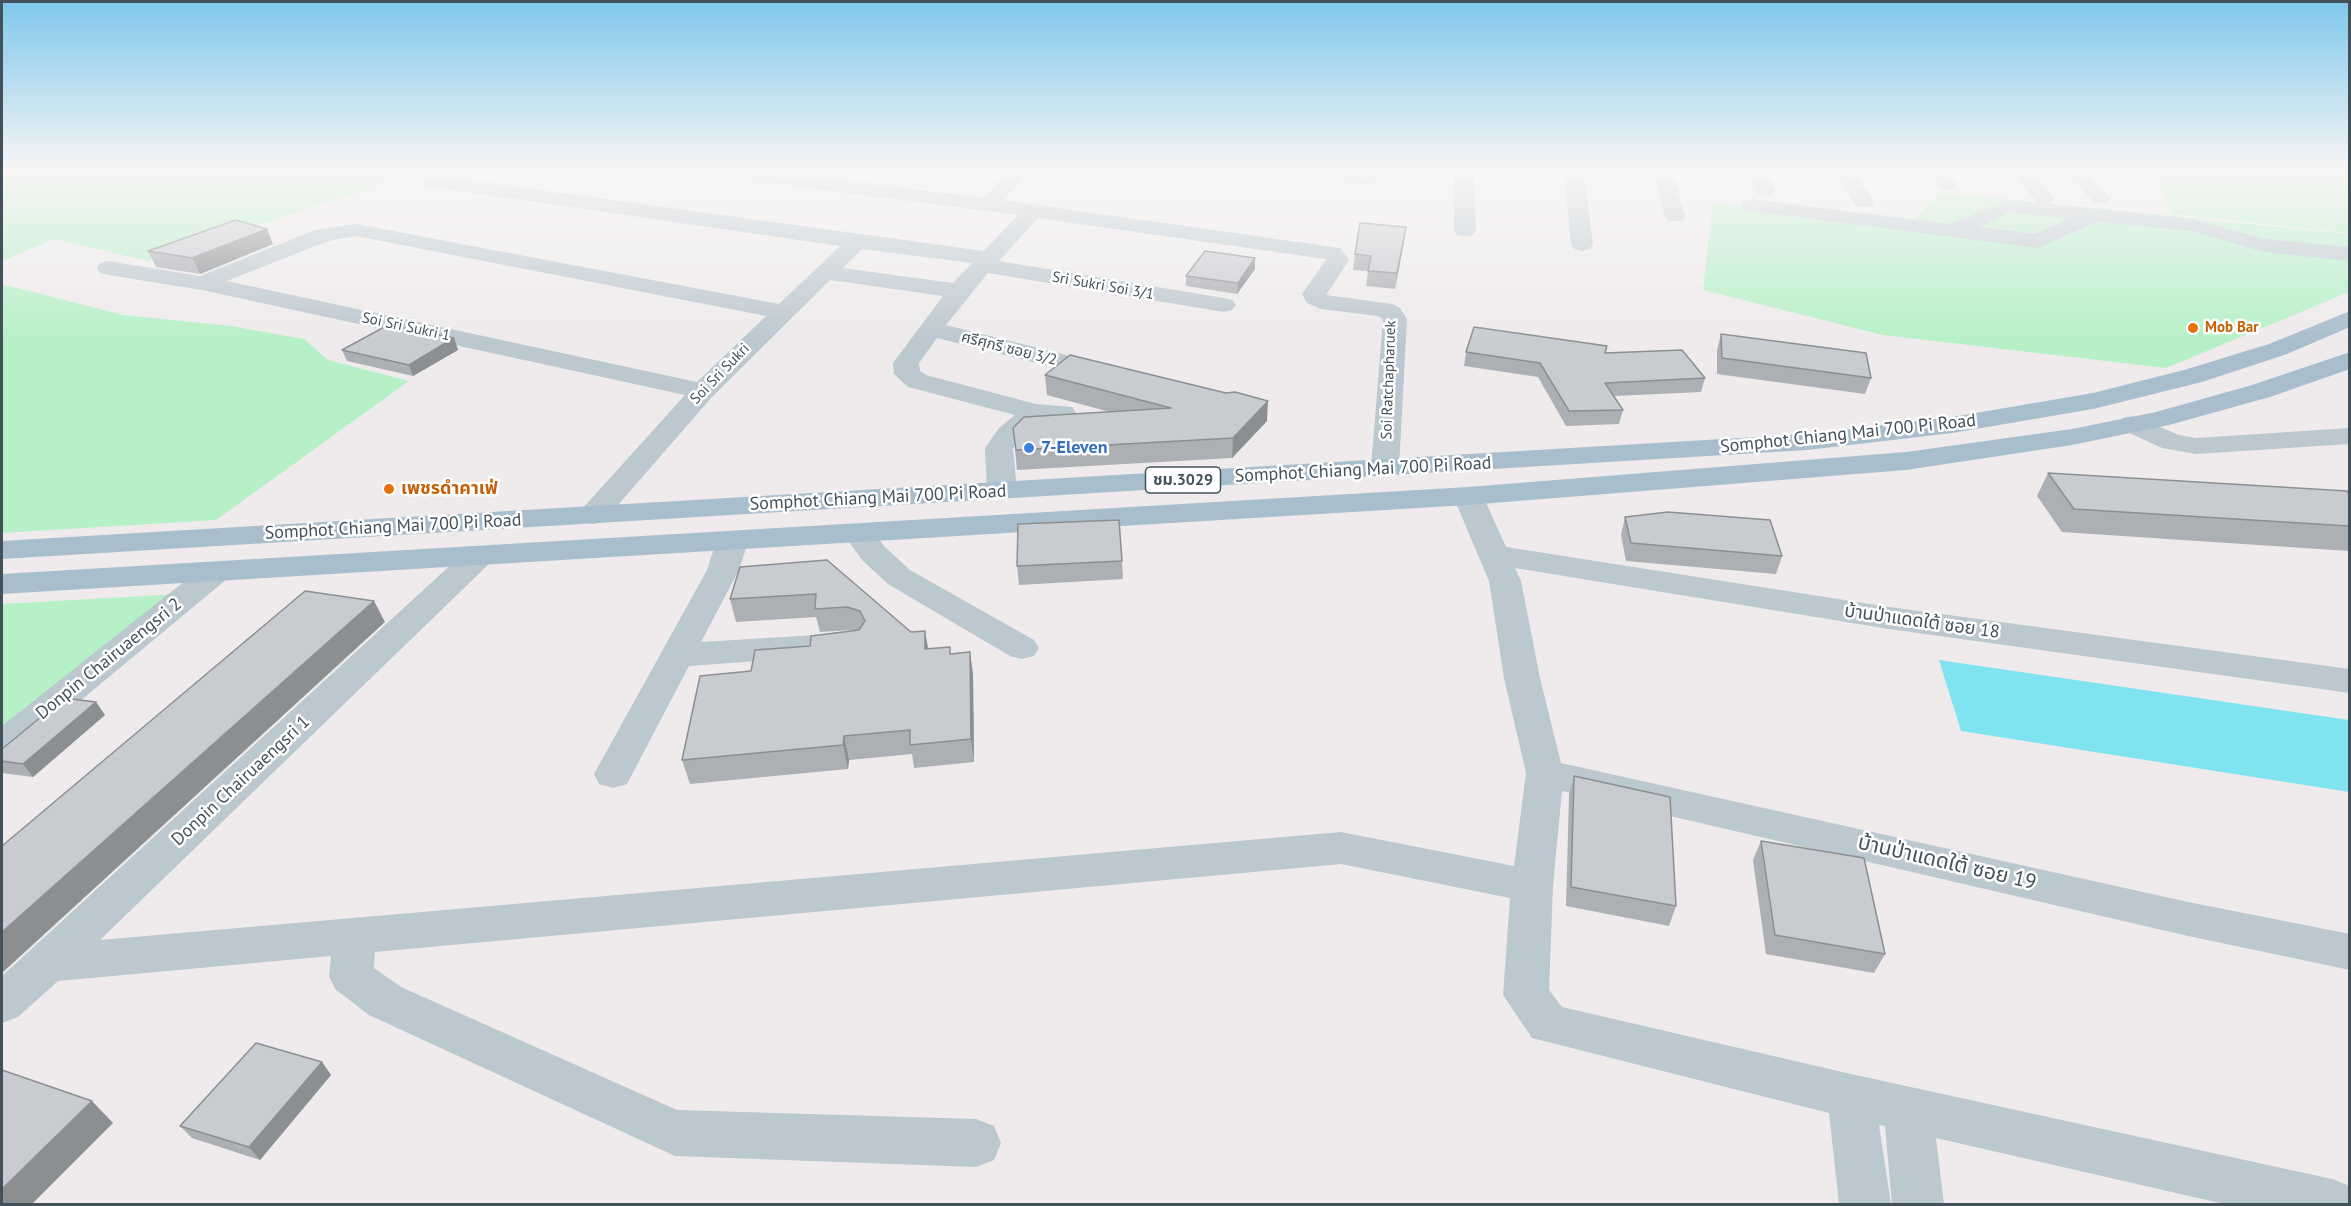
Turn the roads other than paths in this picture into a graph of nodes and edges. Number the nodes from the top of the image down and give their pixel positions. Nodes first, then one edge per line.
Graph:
1 (761, 228) edge
2 (1017, 228) edge
3 (1157, 228) edge
4 (1580, 228) edge
5 (1937, 228) edge
6 (1959, 228) edge
7 (2060, 228) edge
8 (2204, 228) edge
9 (1953, 231) junction
10 (857, 242) junction
11 (1582, 244) dead end
12 (2349, 254) edge
13 (986, 262) junction
14 (108, 268) dead end
15 (826, 273) junction
16 (202, 283) junction
17 (959, 291) junction
18 (1224, 305) dead end
19 (782, 312) junction
20 (2349, 318) edge
21 (931, 329) junction
22 (2349, 360) edge
23 (1124, 377) edge
24 (703, 391) junction
25 (2133, 424) junction
26 (2349, 436) edge
27 (1385, 468) junction
28 (1002, 490) junction
29 (1468, 496) junction
30 (593, 515) junction
31 (859, 535) junction
32 (732, 542) junction
33 (2, 550) edge
34 (1496, 555) junction
35 (478, 557) junction
36 (216, 572) junction
37 (2, 584) edge
38 (851, 644) edge
39 (1022, 648) dead end
40 (677, 655) junction
41 (2349, 681) edge
42 (2, 746) edge
43 (1545, 773) junction
44 (613, 774) dead end
45 (1532, 886) junction
46 (354, 938) junction
47 (2349, 952) edge
48 (47, 963) junction
49 (2, 1003) edge
50 (1851, 1096) junction
51 (1908, 1109) junction
52 (976, 1143) dead end
53 (1865, 1204) edge
54 (1918, 1204) edge
55 (2332, 1204) edge

1 - 10 street, Sri Sukri Soi 3/1
2 - 13 street
3 - 27 street, Soi Ratchapharuek
4 - 11 street
5 - 9 street
6 - 9 street
7 - 9 street
8 - 12 street
10 - 13 street, Sri Sukri Soi 3/1
10 - 15 street, Soi Sri Sukri
13 - 17 street
13 - 18 street, Sri Sukri Soi 3/1
14 - 16 street, Soi Sri Sukri 1
15 - 17 street
15 - 19 street, Soi Sri Sukri
16 - 19 street
16 - 24 street, Soi Sri Sukri 1
17 - 21 street
19 - 24 street, Soi Sri Sukri
20 - 27 main road, Somphot Chiang Mai 700 Pi Road / ชม.3029
21 - 23 street, ศรีศุกรี ซอย 3/2
21 - 28 street
22 - 25 main road, Somphot Chiang Mai 700 Pi Road / ชม.3029
24 - 30 street, Soi Sri Sukri
25 - 26 street
25 - 29 main road, Somphot Chiang Mai 700 Pi Road / ชม.3029
27 - 28 main road, Somphot Chiang Mai 700 Pi Road / ชม.3029
28 - 30 main road, Somphot Chiang Mai 700 Pi Road / ชม.3029
29 - 31 main road, Somphot Chiang Mai 700 Pi Road / ชม.3029
29 - 34 street
30 - 33 main road, Somphot Chiang Mai 700 Pi Road / ชม.3029
31 - 32 main road, Somphot Chiang Mai 700 Pi Road / ชม.3029
31 - 39 street
32 - 35 main road, Somphot Chiang Mai 700 Pi Road / ชม.3029
32 - 40 street
34 - 41 street, บ้านป่าแดดใต้ ซอย 18
34 - 43 street
35 - 36 main road, Somphot Chiang Mai 700 Pi Road / ชม.3029
35 - 48 street, Donpin Chairuaengsri 1
36 - 37 main road, Somphot Chiang Mai 700 Pi Road / ชม.3029
36 - 42 street, Donpin Chairuaengsri 2
38 - 40 street
40 - 44 street
43 - 45 street
43 - 47 street, บ้านป่าแดดใต้ ซอย 19
45 - 46 street
45 - 50 street
46 - 48 street
46 - 52 street
48 - 49 street, Donpin Chairuaengsri 1
50 - 51 street
50 - 53 street
51 - 54 street
51 - 55 street

